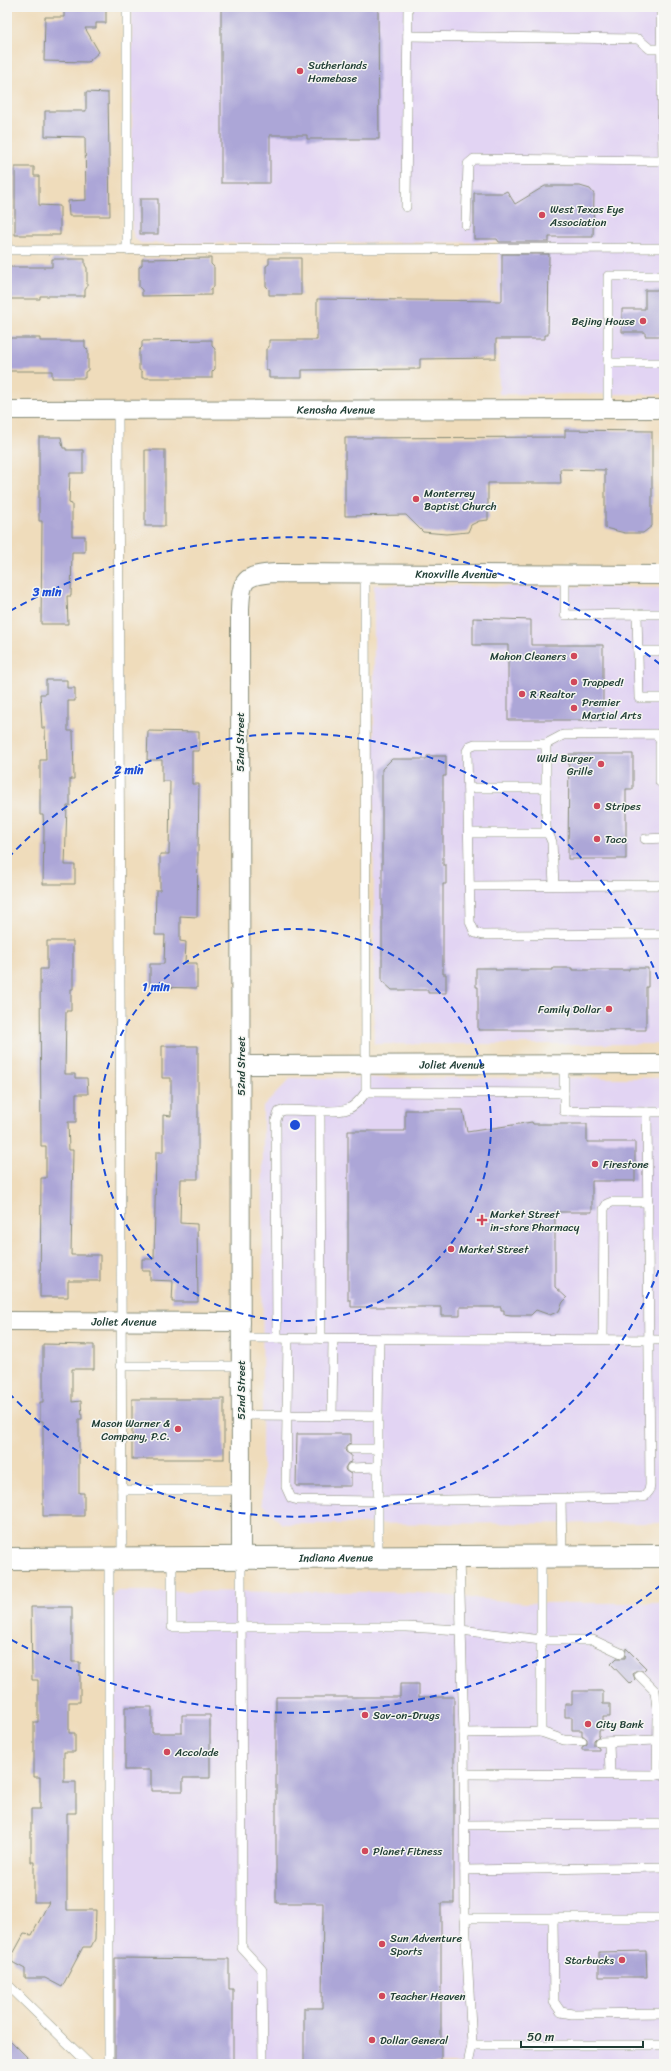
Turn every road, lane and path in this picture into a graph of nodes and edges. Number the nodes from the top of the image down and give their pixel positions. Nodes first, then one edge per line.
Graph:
1 (127, 7) edge
2 (408, 7) edge
3 (661, 7) edge
4 (408, 36) junction
5 (663, 49) edge
6 (664, 160) edge
7 (406, 207) dead end
8 (7, 215) edge
9 (466, 225) dead end
10 (664, 248) edge
11 (7, 250) edge
12 (127, 250) junction
13 (664, 276) edge
14 (608, 363) junction
15 (664, 363) edge
16 (608, 409) junction
17 (664, 409) edge
18 (7, 410) edge
19 (118, 410) junction
20 (365, 574) junction
21 (565, 574) junction
22 (664, 574) edge
23 (250, 578) joint
24 (637, 614) junction
25 (664, 614) edge
26 (638, 651) junction
27 (664, 651) edge
28 (664, 698) edge
29 (663, 739) edge
30 (546, 744) junction
31 (660, 782) dead end
32 (468, 788) junction
33 (546, 788) junction
34 (469, 833) junction
35 (548, 833) junction
36 (645, 838) dead end
37 (664, 838) edge
38 (554, 885) junction
39 (664, 885) edge
40 (470, 886) junction
41 (664, 934) edge
42 (564, 1064) junction
43 (664, 1064) edge
44 (241, 1065) junction
45 (366, 1065) junction
46 (366, 1092) junction
47 (564, 1093) junction
48 (320, 1111) junction
49 (647, 1112) junction
50 (664, 1112) edge
51 (648, 1202) junction
52 (7, 1321) edge
53 (120, 1322) junction
54 (241, 1330) junction
55 (277, 1338) junction
56 (288, 1339) junction
57 (321, 1339) junction
58 (333, 1339) junction
59 (604, 1339) junction
60 (379, 1340) junction
61 (649, 1340) junction
62 (664, 1340) edge
63 (120, 1366) junction
64 (241, 1366) junction
65 (241, 1415) junction
66 (288, 1415) junction
67 (332, 1416) junction
68 (378, 1416) junction
69 (378, 1449) junction
70 (351, 1450) dead end
71 (286, 1467) junction
72 (296, 1467) dead end
73 (378, 1467) junction
74 (351, 1468) dead end
75 (122, 1490) junction
76 (241, 1490) junction
77 (561, 1499) junction
78 (378, 1501) junction
79 (664, 1556) edge
80 (551, 1557) junction
81 (172, 1558) junction
82 (378, 1558) junction
83 (459, 1558) junction
84 (7, 1559) edge
85 (115, 1559) junction
86 (241, 1559) junction
87 (241, 1626) junction
88 (461, 1630) junction
89 (541, 1640) junction
90 (621, 1653) dead end
91 (639, 1675) dead end
92 (541, 1732) junction
93 (464, 1733) junction
94 (658, 1740) junction
95 (582, 1741) dead end
96 (465, 1774) junction
97 (610, 1774) junction
98 (661, 1774) edge
99 (664, 1824) edge
100 (465, 1825) junction
101 (664, 1867) edge
102 (465, 1870) junction
103 (466, 1918) junction
104 (553, 1918) junction
105 (664, 1918) edge
106 (7, 1984) edge
107 (664, 2013) edge
108 (472, 2045) junction
109 (664, 2045) edge
110 (89, 2064) edge
111 (108, 2064) edge
112 (263, 2064) edge
113 (468, 2064) edge

1 - 12 lane
2 - 4 lane
3 - 5 lane
4 - 5 lane
4 - 7 lane
5 - 6 lane
6 - 9 lane
8 - 11 lane
10 - 12 lane
11 - 12 lane
13 - 14 lane
14 - 15 lane
14 - 16 lane
16 - 17 street, Kenosha Avenue
16 - 19 street, Kenosha Avenue
18 - 19 street, Kenosha Avenue
19 - 53 lane
20 - 21 street, Knoxville Avenue
20 - 23 street, Knoxville Avenue
20 - 45 lane
21 - 22 street, Knoxville Avenue
21 - 24 lane
23 - 44 street, 52nd Street
24 - 25 lane
24 - 26 lane
26 - 27 lane
26 - 28 lane
29 - 30 lane
29 - 31 lane
30 - 32 lane
30 - 33 lane
32 - 33 lane
32 - 34 lane
33 - 35 lane
34 - 35 lane
34 - 40 lane
35 - 38 lane
36 - 37 lane
38 - 39 lane
38 - 40 lane
40 - 41 lane
42 - 43 street, Joliet Avenue
42 - 45 street, Joliet Avenue
42 - 47 lane
44 - 45 street, Joliet Avenue
44 - 54 street, 52nd Street
45 - 46 lane
46 - 47 lane
46 - 48 lane
47 - 49 lane
48 - 55 lane
48 - 57 lane
49 - 50 lane
49 - 51 lane
51 - 59 lane
51 - 61 lane
52 - 53 street, Joliet Avenue
53 - 54 street, Joliet Avenue
53 - 63 lane
54 - 55 lane
54 - 64 street, 52nd Street
55 - 56 lane
56 - 57 lane
56 - 66 lane
57 - 58 lane
58 - 60 lane
58 - 67 lane
59 - 60 lane
59 - 61 lane
60 - 68 lane
61 - 62 lane
61 - 77 lane
63 - 64 lane
63 - 75 lane
64 - 65 street, 52nd Street
65 - 66 lane
65 - 76 street, 52nd Street
66 - 67 lane
66 - 71 lane
67 - 68 lane
68 - 69 lane
69 - 70 lane
69 - 73 lane
71 - 72 lane
71 - 78 lane
73 - 74 lane
73 - 78 lane
75 - 76 lane
75 - 85 lane
76 - 86 street, 52nd Street
77 - 78 lane
77 - 80 lane
78 - 82 lane
79 - 80 main road, Indiana Avenue
80 - 83 main road, Indiana Avenue
80 - 89 lane
81 - 85 main road, Indiana Avenue
81 - 86 main road, Indiana Avenue
81 - 87 lane
82 - 83 main road, Indiana Avenue
82 - 86 main road, Indiana Avenue
83 - 88 lane
84 - 85 main road, Indiana Avenue
85 - 111 lane
86 - 87 lane
87 - 88 lane
87 - 112 lane
88 - 89 lane
88 - 93 lane
89 - 90 lane
89 - 92 lane
91 - 94 lane
92 - 93 lane
92 - 95 lane
93 - 96 lane
94 - 97 lane
94 - 98 lane
96 - 97 lane
96 - 100 lane
97 - 98 lane
99 - 100 lane
100 - 102 lane
101 - 102 lane
102 - 103 lane
103 - 104 lane
103 - 108 lane
104 - 105 lane
104 - 107 lane
106 - 110 lane
108 - 109 lane
108 - 113 lane

